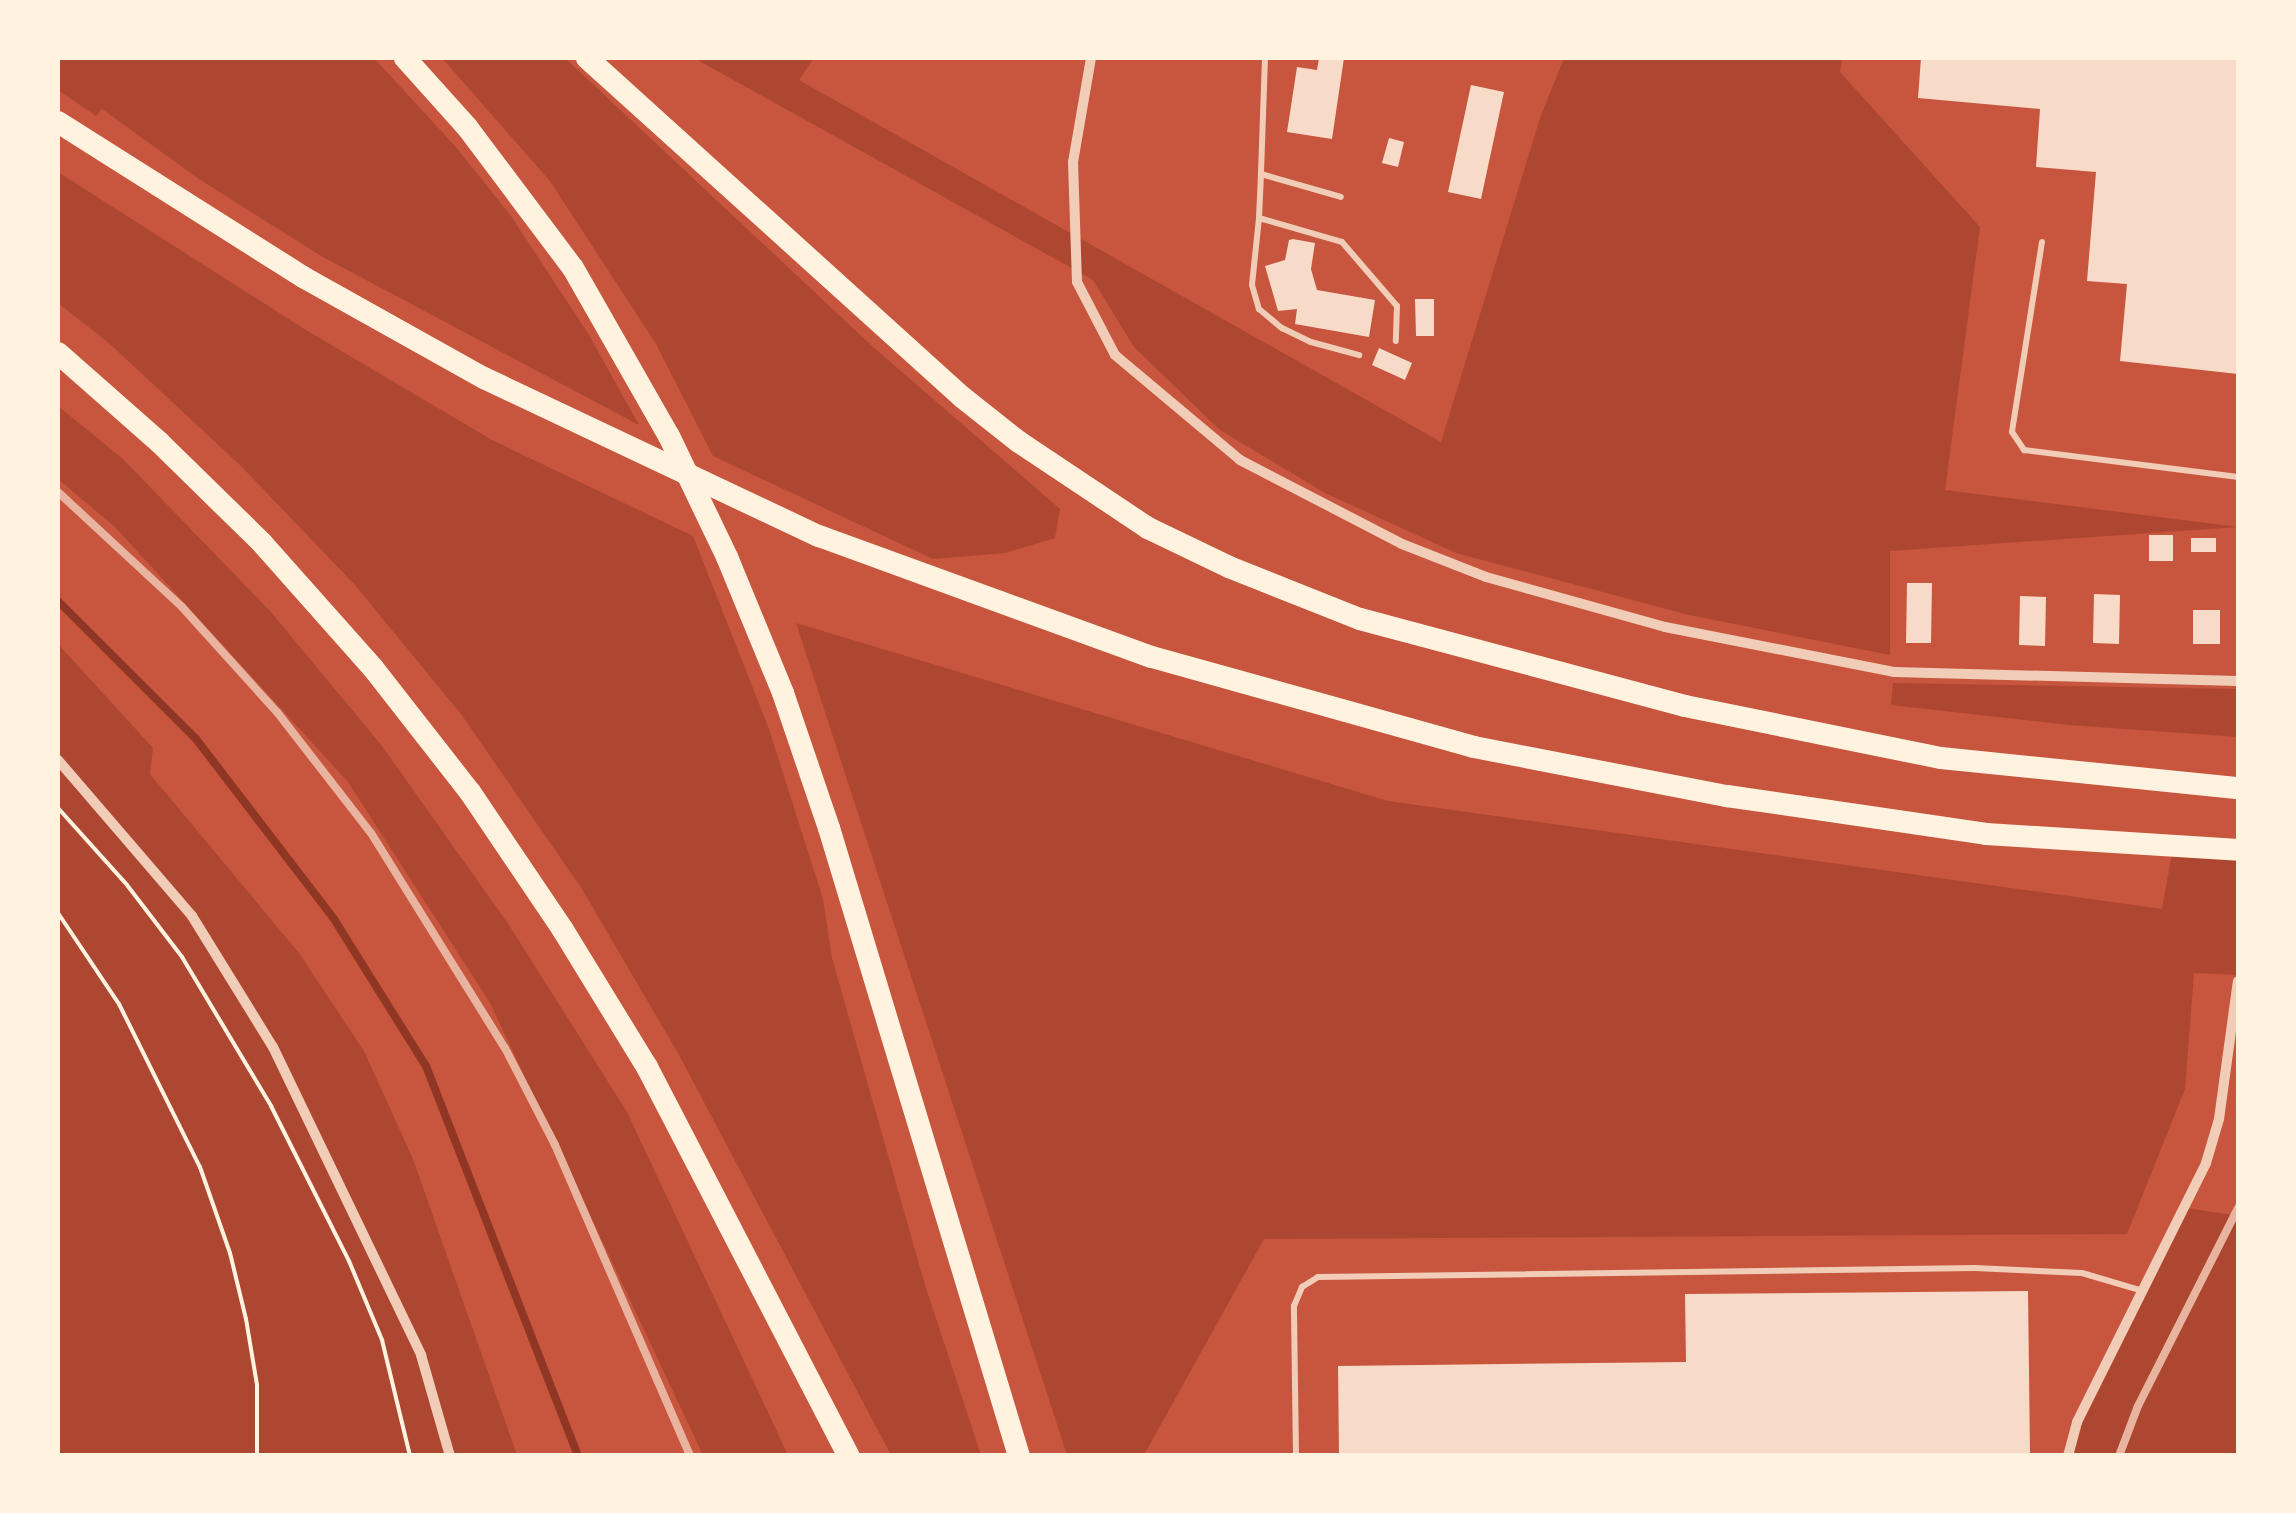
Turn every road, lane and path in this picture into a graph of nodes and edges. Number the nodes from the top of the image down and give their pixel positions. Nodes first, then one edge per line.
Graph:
1 (405, 58) edge
2 (586, 58) edge
3 (1091, 58) edge
4 (1265, 58) edge
5 (58, 122) edge
6 (1261, 174) junction
7 (1341, 197) dead end
8 (1258, 218) junction
9 (2042, 242) dead end
10 (1396, 341) dead end
11 (58, 353) edge
12 (1359, 356) dead end
13 (2238, 477) edge
14 (2238, 680) edge
15 (58, 760) edge
16 (2238, 788) edge
17 (58, 808) edge
18 (2238, 850) edge
19 (58, 912) edge
20 (2238, 981) edge
21 (2144, 1292) junction
22 (257, 1456) edge
23 (410, 1456) edge
24 (450, 1456) edge
25 (848, 1456) edge
26 (1019, 1456) edge
27 (1296, 1456) edge
28 (2068, 1456) edge

1 - 26 highway
2 - 16 highway
3 - 14 street
4 - 6 lane
5 - 18 highway
6 - 7 lane
6 - 8 lane
8 - 10 lane
8 - 12 lane
9 - 13 lane
11 - 25 highway
15 - 24 street
17 - 23 path
19 - 22 path
20 - 21 street
21 - 27 lane
21 - 28 street

